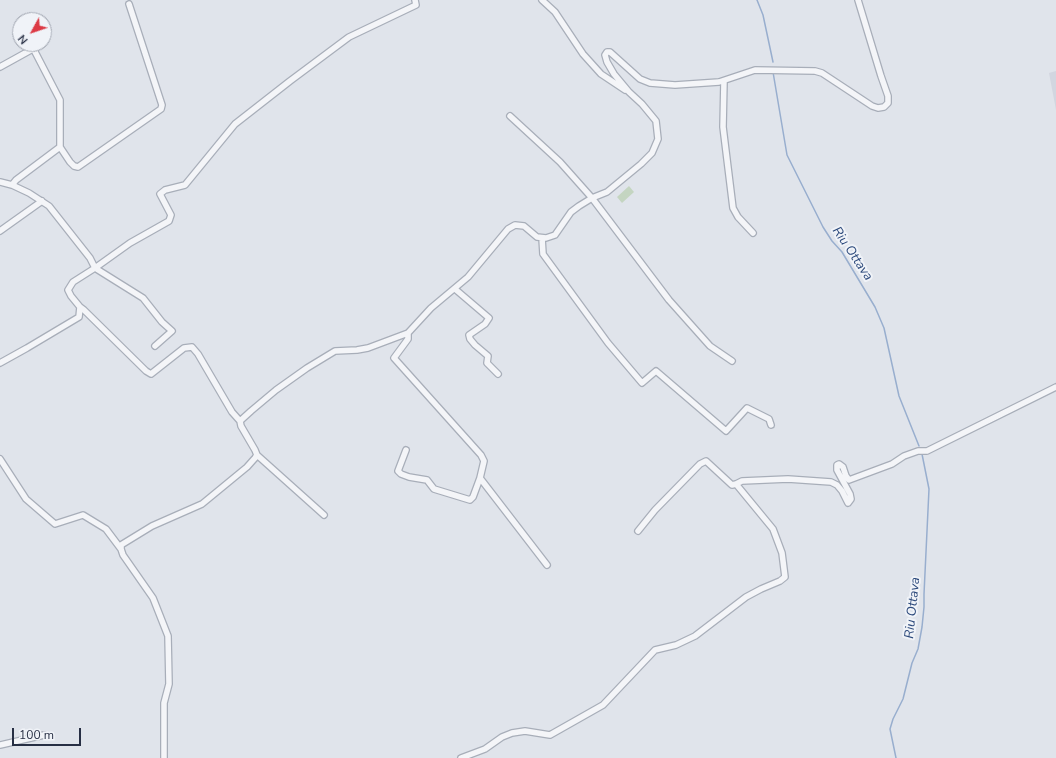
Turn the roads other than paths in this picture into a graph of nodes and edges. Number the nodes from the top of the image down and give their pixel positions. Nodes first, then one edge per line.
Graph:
1 (415, 0) edge
2 (542, 0) edge
3 (858, 0) edge
4 (129, 4) dead end
5 (26, 52) edge
6 (39, 52) edge
7 (0, 67) edge
8 (724, 80) junction
9 (629, 92) junction
10 (510, 116) dead end
11 (60, 146) junction
12 (0, 182) edge
13 (12, 185) junction
14 (592, 198) junction
15 (42, 201) junction
16 (0, 231) edge
17 (753, 233) dead end
18 (542, 238) junction
19 (95, 268) junction
20 (455, 289) junction
21 (80, 307) junction
22 (408, 333) junction
23 (155, 346) dead end
24 (732, 361) dead end
25 (0, 362) edge
26 (498, 374) dead end
27 (1056, 387) edge
28 (240, 421) junction
29 (771, 425) dead end
30 (406, 450) dead end
31 (256, 455) junction
32 (0, 459) edge
33 (480, 478) junction
34 (736, 484) junction
35 (324, 515) dead end
36 (638, 531) dead end
37 (121, 548) junction
38 (547, 565) dead end
39 (44, 735) dead end
40 (0, 745) edge
41 (164, 758) edge
42 (461, 758) edge

1 - 19 street
2 - 9 street
3 - 8 street
4 - 11 street
5 - 7 street
6 - 11 street
8 - 9 street
8 - 17 street
9 - 14 street
10 - 14 street
11 - 13 street
12 - 13 street
13 - 15 street
14 - 18 street
14 - 24 street
15 - 16 street
15 - 19 street
18 - 20 street
18 - 29 street
19 - 21 street
19 - 23 street
20 - 22 street
20 - 26 street
21 - 25 street
21 - 28 street
22 - 28 street
22 - 33 street
27 - 34 street
28 - 31 street
30 - 33 street
31 - 35 street
31 - 37 street
32 - 37 street
33 - 38 street
34 - 36 street
34 - 42 street
37 - 41 street
39 - 40 street

